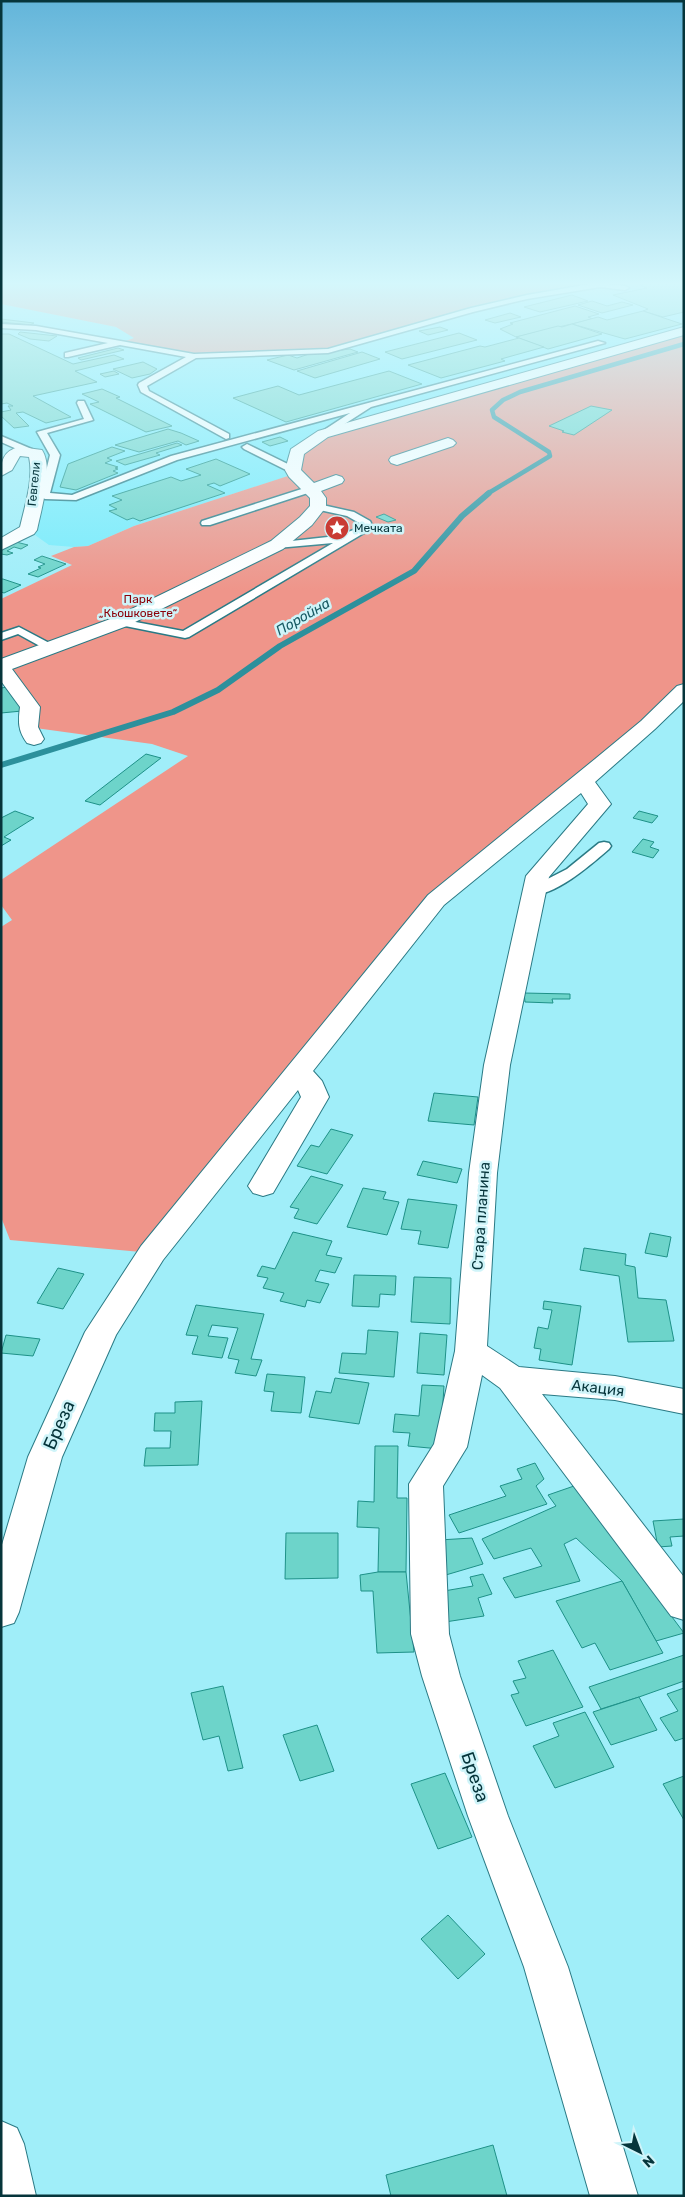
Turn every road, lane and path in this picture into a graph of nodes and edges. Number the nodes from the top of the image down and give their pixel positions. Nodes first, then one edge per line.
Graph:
1 (142, 386) edge
2 (441, 386) edge
3 (493, 386) edge
4 (81, 403) dead end
5 (368, 405) junction
6 (323, 434) junction
7 (226, 436) dead end
8 (1, 439) edge
9 (448, 443) dead end
10 (247, 447) dead end
11 (30, 452) junction
12 (397, 460) dead end
13 (293, 470) junction
14 (1, 471) edge
15 (336, 480) dead end
16 (311, 489) junction
17 (318, 507) junction
18 (206, 523) dead end
19 (353, 536) junction
20 (1, 545) edge
21 (277, 545) junction
22 (120, 622) junction
23 (1, 637) edge
24 (51, 648) junction
25 (1, 666) edge
26 (684, 690) edge
27 (34, 740) dead end
28 (583, 781) junction
29 (604, 846) dead end
30 (535, 892) junction
31 (298, 1071) junction
32 (263, 1186) dead end
33 (471, 1351) junction
34 (512, 1379) junction
35 (684, 1402) edge
36 (684, 1605) edge
37 (1, 1612) edge
38 (1, 2144) edge
39 (12, 2196) edge
40 (614, 2196) edge

1 - 7 lane
2 - 5 lane
3 - 6 street
4 - 5 lane
5 - 6 lane
6 - 13 street
8 - 11 lane
9 - 12 street
10 - 13 lane
11 - 14 street, Гевгели
11 - 20 street, Гевгели
13 - 16 street
15 - 16 street
16 - 17 street
16 - 18 lane
17 - 19 lane
17 - 21 street
19 - 21 lane
19 - 22 lane
21 - 22 street
22 - 24 street
23 - 24 lane
24 - 25 street
25 - 27 street
26 - 28 street, Бреза
28 - 30 street, Стара планина
28 - 31 street, Бреза
29 - 30 lane
30 - 33 street, Стара планина
31 - 32 street
31 - 37 street, Бреза
33 - 34 street
33 - 40 street, Бреза
34 - 35 street, Акация
34 - 36 street
38 - 39 street

